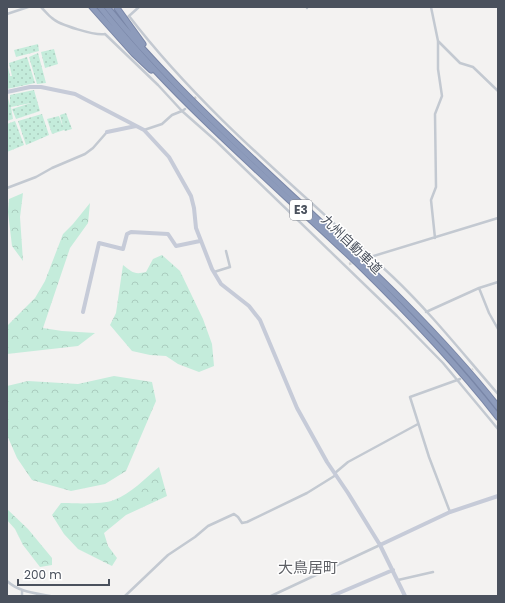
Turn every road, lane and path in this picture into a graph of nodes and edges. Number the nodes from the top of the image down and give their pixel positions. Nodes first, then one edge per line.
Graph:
1 (28, 7) edge
2 (41, 7) edge
3 (92, 7) edge
4 (100, 7) edge
5 (107, 7) edge
6 (139, 7) edge
7 (431, 7) edge
8 (117, 8) edge
9 (7, 14) edge
10 (438, 41) junction
11 (178, 87) junction
12 (498, 91) edge
13 (7, 92) edge
14 (184, 110) junction
15 (200, 116) junction
16 (137, 126) junction
17 (144, 130) junction
18 (107, 132) joint
19 (7, 188) edge
20 (498, 218) edge
21 (435, 238) junction
22 (200, 241) junction
23 (226, 251) dead end
24 (369, 258) junction
25 (349, 264) tunnel mouth
26 (345, 265) junction
27 (214, 272) junction
28 (498, 282) edge
29 (479, 288) junction
30 (83, 312) dead end
31 (426, 312) junction
32 (498, 329) edge
33 (459, 380) junction
34 (498, 394) edge
35 (498, 407) edge
36 (498, 417) edge
37 (418, 424) junction
38 (498, 428) edge
39 (335, 474) junction
40 (498, 496) edge
41 (450, 512) junction
42 (380, 545) junction
43 (393, 570) junction
44 (433, 572) dead end
45 (398, 580) junction
46 (7, 581) edge
47 (22, 591) junction
48 (22, 596) edge
49 (50, 596) edge
50 (125, 596) edge
51 (271, 596) edge
52 (332, 596) edge
53 (405, 596) edge

1 - 9 street
2 - 14 street
3 - 15 highway
4 - 15 highway, 九州自動車道 / E3
5 - 11 highway, 九州自動車道 / E3
6 - 24 street
7 - 10 street
8 - 11 highway
10 - 12 street
10 - 21 street
11 - 35 highway, 九州自動車道 / E3
13 - 16 street
14 - 17 street
14 - 26 street
15 - 36 highway, 九州自動車道 / E3
16 - 17 street
16 - 18 street
17 - 22 street
18 - 19 street
20 - 21 street
21 - 24 street
22 - 27 street
22 - 30 street
23 - 27 street
24 - 31 street
25 - 26 street
26 - 33 street
27 - 39 street
28 - 29 street
29 - 31 street
29 - 32 street
31 - 34 street
33 - 37 street
33 - 38 street
37 - 39 street
37 - 41 street
39 - 42 street
39 - 50 street
40 - 41 street
41 - 42 street
42 - 43 street
42 - 51 street
43 - 45 street
43 - 52 street
44 - 45 street
45 - 53 street
46 - 47 street
47 - 48 street
47 - 49 street

